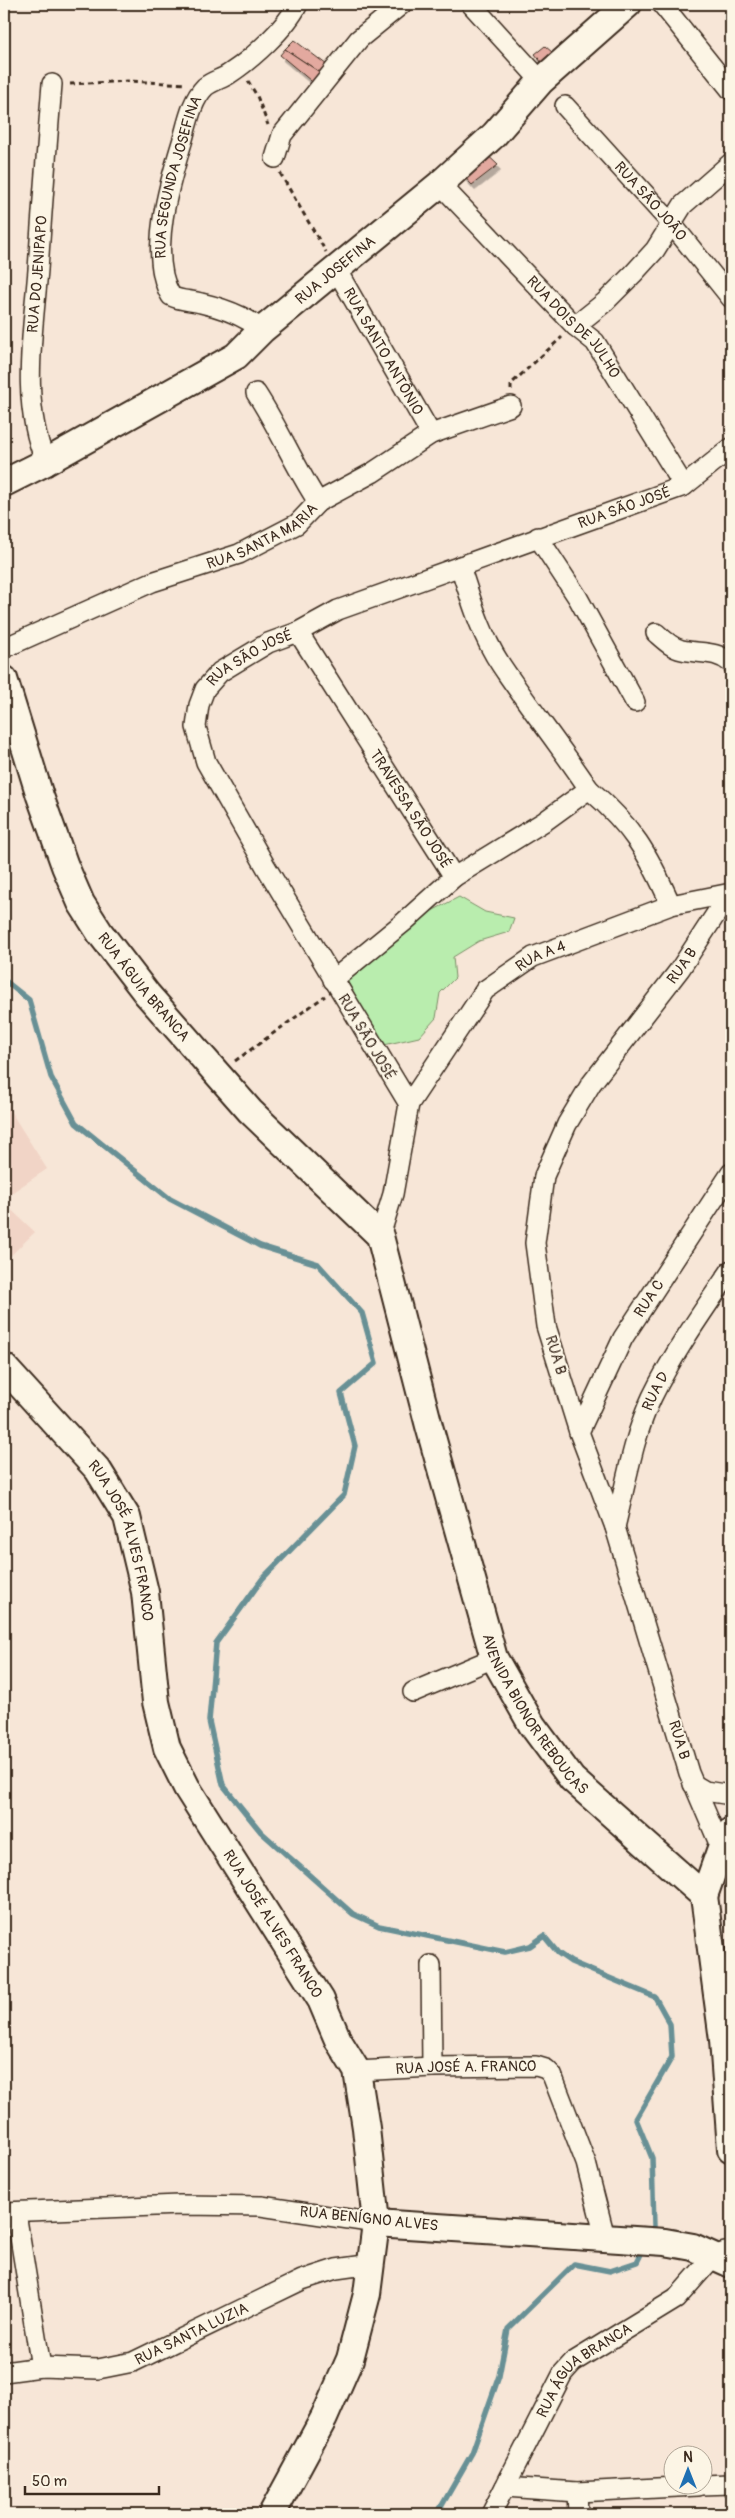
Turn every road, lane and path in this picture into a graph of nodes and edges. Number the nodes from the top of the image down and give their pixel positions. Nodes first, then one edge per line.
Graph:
1 (298, 4) edge
2 (402, 4) edge
3 (471, 4) edge
4 (628, 4) edge
5 (662, 4) edge
6 (229, 74) junction
7 (541, 80) junction
8 (52, 84) joint
9 (206, 86) junction
10 (731, 90) edge
11 (565, 106) dead end
12 (282, 135) junction
13 (275, 158) joint
14 (731, 163) edge
15 (440, 184) junction
16 (671, 223) junction
17 (336, 269) junction
18 (731, 298) edge
19 (262, 330) junction
20 (569, 331) junction
21 (256, 393) dead end
22 (511, 406) joint
23 (431, 434) junction
24 (731, 448) edge
25 (46, 462) junction
26 (4, 482) edge
27 (684, 486) junction
28 (318, 502) junction
29 (538, 537) junction
30 (460, 566) junction
31 (298, 632) junction
32 (656, 633) dead end
33 (4, 648) edge
34 (731, 663) edge
35 (4, 679) edge
36 (635, 702) dead end
37 (589, 789) junction
38 (454, 877) junction
39 (730, 894) edge
40 (671, 905) junction
41 (335, 984) junction
42 (218, 1073) junction
43 (409, 1104) junction
44 (731, 1173) edge
45 (380, 1236) junction
46 (731, 1270) edge
47 (4, 1368) edge
48 (579, 1432) junction
49 (615, 1527) junction
50 (494, 1658) junction
51 (413, 1692) dead end
52 (692, 1784) junction
53 (731, 1794) edge
54 (726, 1839) edge
55 (704, 1896) junction
56 (431, 1965) dead end
57 (432, 2067) junction
58 (356, 2071) junction
59 (730, 2113) edge
60 (731, 2149) edge
61 (10, 2213) edge
62 (376, 2223) junction
63 (605, 2237) junction
64 (725, 2257) edge
65 (372, 2264) junction
66 (41, 2366) junction
67 (4, 2372) edge
68 (731, 2484) edge
69 (712, 2485) edge
70 (505, 2487) junction
71 (662, 2488) edge
72 (577, 2492) junction
73 (272, 2514) edge
74 (491, 2514) edge
75 (578, 2514) edge

1 - 6 street, RUA SEGUNDA JOSEFINA
2 - 12 street
3 - 7 street
4 - 7 main road, RUA JOSEFINA
5 - 10 street
6 - 9 street, RUA SEGUNDA JOSEFINA
6 - 12 path
7 - 15 main road, RUA JOSEFINA
8 - 9 path
8 - 25 street, RUA DO JENIPAPO
9 - 19 street, RUA SEGUNDA JOSEFINA
11 - 16 street, RUA SÃO JOÃO
12 - 13 street
13 - 17 path
14 - 16 street
15 - 17 main road, RUA JOSEFINA
15 - 20 street, RUA DOIS DE JULHO
16 - 18 street, RUA SÃO JOÃO
16 - 20 street
17 - 19 main road, RUA JOSEFINA
17 - 23 street, RUA SANTO ANTÔNIO
19 - 25 main road, RUA JOSEFINA
20 - 22 path
20 - 27 street, RUA DOIS DE JULHO
21 - 28 street
22 - 23 street, RUA SANTA MARIA
23 - 28 street, RUA SANTA MARIA
24 - 27 street, RUA SÃO JOSÉ
25 - 26 main road, RUA JOSEFINA
27 - 29 street, RUA SÃO JOSÉ
28 - 33 street, RUA SANTA MARIA
29 - 30 street, RUA SÃO JOSÉ
29 - 36 street
30 - 31 street, RUA SÃO JOSÉ
30 - 37 street
31 - 38 street, TRAVESSA SÃO JOSÉ
31 - 41 street, RUA SÃO JOSÉ
32 - 34 street
35 - 42 main road, RUA ÁGUIA BRANCA
37 - 38 street
37 - 40 street
38 - 41 street, TRAVESSA SÃO JOSÉ
39 - 40 street, RUA A 4
39 - 48 street, RUA B
40 - 43 street, RUA A 4
41 - 42 path
41 - 43 street, RUA SÃO JOSÉ
42 - 45 main road, RUA ÁGUIA BRANCA
43 - 45 street
44 - 48 street, RUA C
45 - 50 main road, AVENIDA BIONOR REBOUCAS
46 - 49 street, RUA D
47 - 58 main road, RUA JOSÉ ALVES FRANCO
48 - 49 street, RUA B
49 - 52 street, RUA B
50 - 51 street
50 - 55 main road, AVENIDA BIONOR REBOUCAS
52 - 53 street
52 - 54 street, RUA B
54 - 55 main road
55 - 59 main road
56 - 57 street
57 - 58 street, RUA JOSÉ A. FRANCO
57 - 63 street, RUA JOSÉ A. FRANCO
58 - 62 main road, RUA JOSÉ ALVES FRANCO
59 - 60 main road
61 - 62 street, RUA BENÍGNO ALVES
61 - 66 street
62 - 63 main road, RUA BENÍGNO ALVES
62 - 65 main road, RUA JOSÉ ALVES FRANCO
63 - 64 main road, RUA BENÍGNO ALVES
64 - 70 street, RUA ÁGUA BRANCA
65 - 66 street, RUA SANTA LUZIA
65 - 73 main road, RUA JOSÉ ALVES FRANCO
66 - 67 street, RUA SANTA LUZIA
68 - 69 street
70 - 72 street
70 - 74 street, RUA ÁGUA BRANCA
71 - 72 street
72 - 75 street

